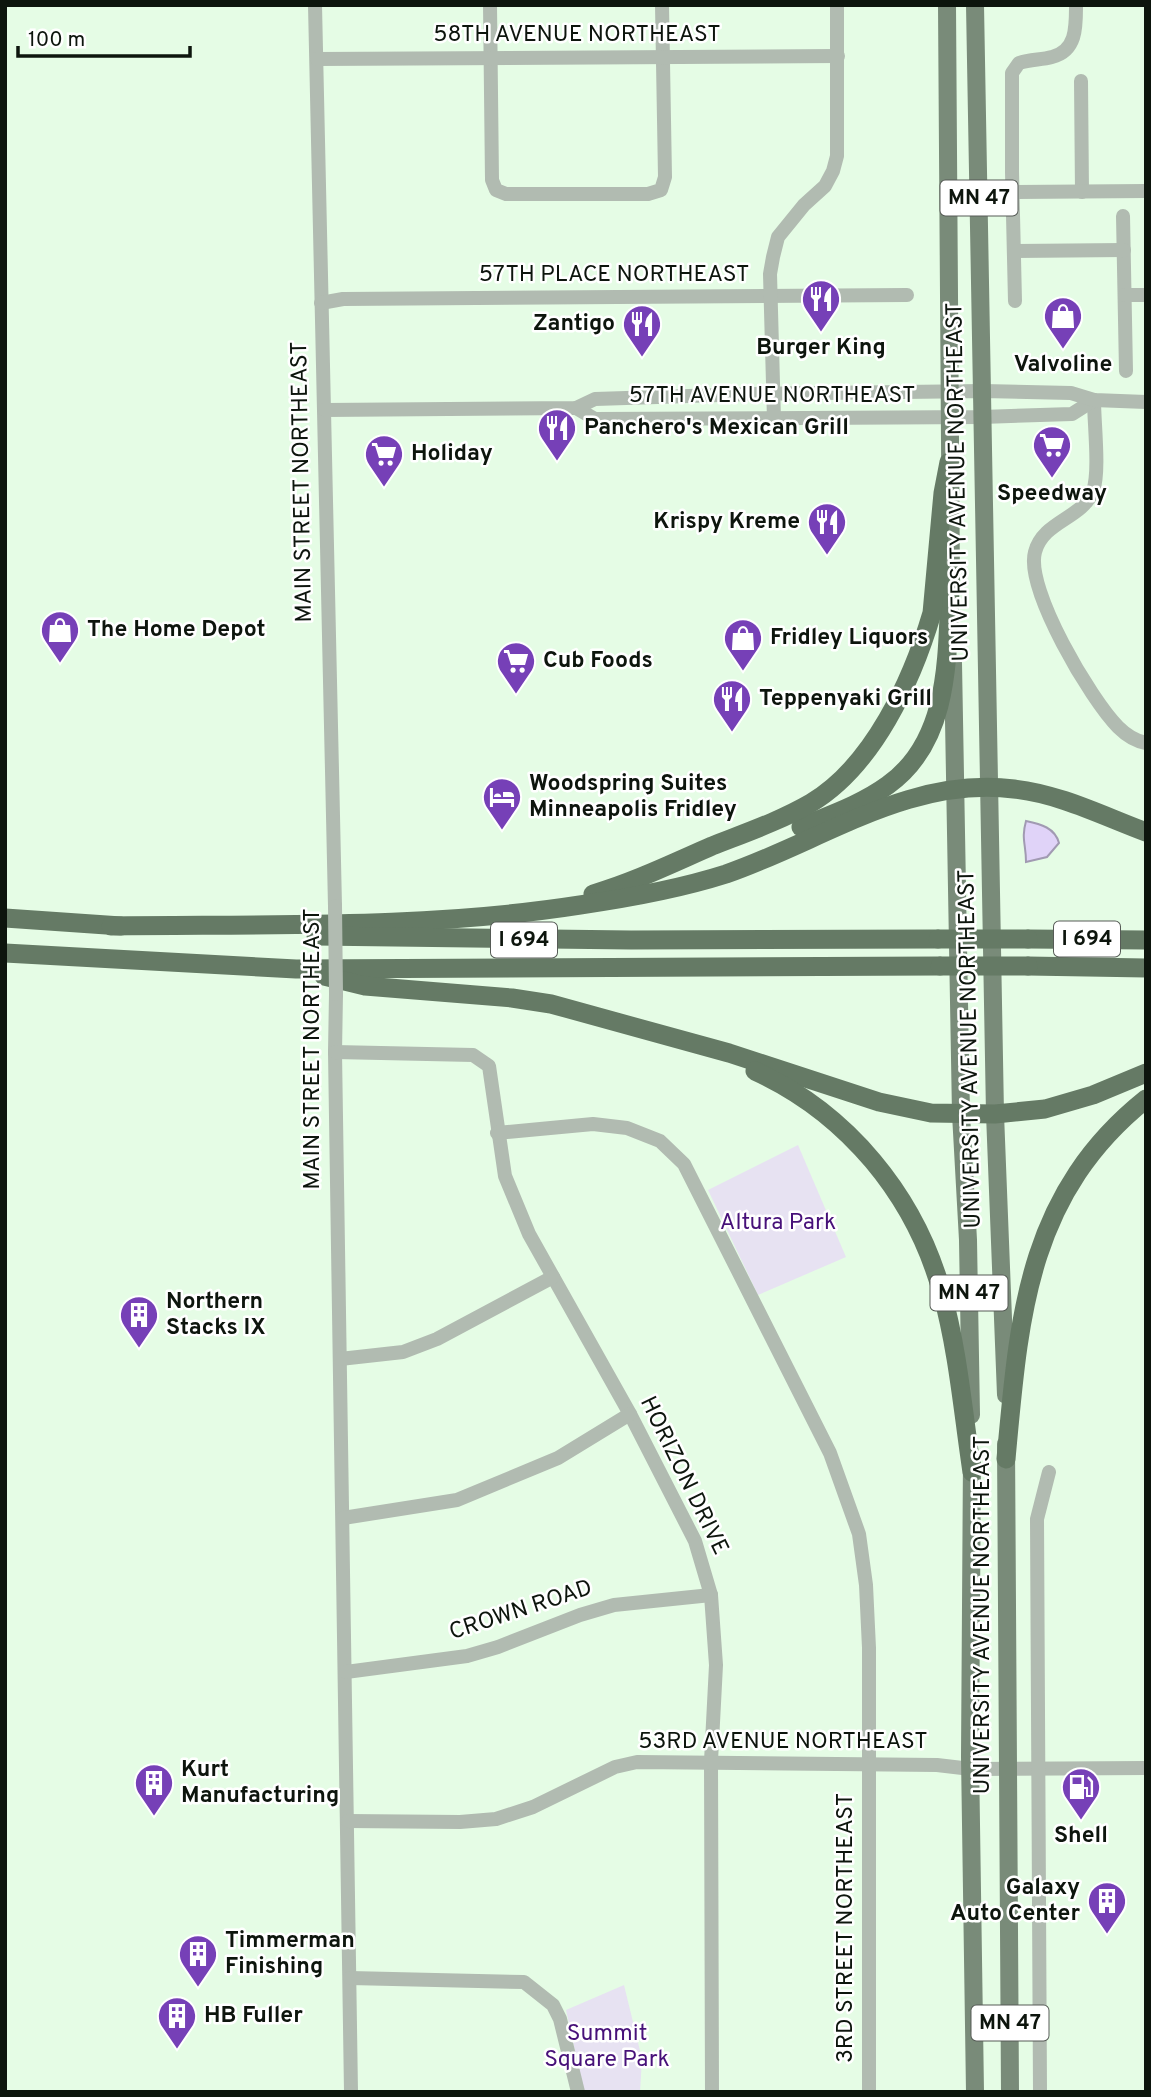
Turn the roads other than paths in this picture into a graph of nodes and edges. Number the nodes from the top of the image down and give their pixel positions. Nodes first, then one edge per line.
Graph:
1 (316, 5) edge
2 (489, 5) edge
3 (662, 5) edge
4 (837, 5) edge
5 (947, 5) edge
6 (975, 5) edge
7 (1076, 5) edge
8 (838, 56) junction
9 (663, 57) junction
10 (317, 59) junction
11 (491, 59) junction
12 (1081, 81) dead end
13 (1146, 191) edge
14 (1014, 192) junction
15 (1082, 192) junction
16 (1123, 216) dead end
17 (1124, 250) junction
18 (1015, 251) junction
19 (907, 295) dead end
20 (1125, 295) junction
21 (1146, 295) edge
22 (771, 297) junction
23 (1015, 301) dead end
24 (321, 303) junction
25 (1126, 371) dead end
26 (983, 391) junction
27 (949, 392) junction
28 (774, 394) junction
29 (1094, 400) junction
30 (1146, 402) edge
31 (576, 408) junction
32 (326, 410) junction
33 (982, 417) junction
34 (949, 418) junction
35 (774, 420) junction
36 (949, 463) junction
37 (951, 572) junction
38 (1146, 743) edge
39 (990, 787) junction
40 (955, 789) junction
41 (1146, 832) edge
42 (622, 898) junction
43 (505, 914) junction
44 (5, 918) edge
45 (111, 926) junction
46 (1146, 940) edge
47 (5, 953) edge
48 (1146, 968) edge
49 (296, 969) junction
50 (635, 1028) junction
51 (335, 1052) junction
52 (1146, 1073) edge
53 (1146, 1099) edge
54 (961, 1114) junction
55 (995, 1114) junction
56 (497, 1133) junction
57 (553, 1277) junction
58 (340, 1359) junction
59 (630, 1414) junction
60 (1006, 1459) junction
61 (972, 1472) junction
62 (1049, 1472) dead end
63 (343, 1518) junction
64 (711, 1595) junction
65 (346, 1672) junction
66 (711, 1761) junction
67 (869, 1764) junction
68 (1146, 1768) edge
69 (971, 1769) junction
70 (1009, 1769) junction
71 (1040, 1769) junction
72 (348, 1821) junction
73 (350, 1978) junction
74 (351, 2092) edge
75 (578, 2092) edge
76 (712, 2092) edge
77 (869, 2092) edge
78 (975, 2092) edge
79 (1010, 2092) edge
80 (1040, 2092) edge

1 - 10 street, MAIN STREET NORTHEAST
2 - 11 street
3 - 9 street
4 - 8 street
5 - 27 main road, UNIVERSITY AVENUE NORTHEAST / MN 47
6 - 26 main road, UNIVERSITY AVENUE NORTHEAST / MN 47
7 - 14 street
8 - 9 street, 58TH AVENUE NORTHEAST
8 - 22 street
9 - 11 street, 58TH AVENUE NORTHEAST
9 - 11 street
10 - 11 street, 58TH AVENUE NORTHEAST
10 - 24 street, MAIN STREET NORTHEAST
12 - 15 street
13 - 15 street
14 - 15 street
14 - 18 street
16 - 17 street
17 - 18 street
17 - 20 street
18 - 23 street
19 - 22 street, 57TH PLACE NORTHEAST
20 - 21 street
20 - 25 street
22 - 24 street, 57TH PLACE NORTHEAST
22 - 28 street
24 - 32 street, MAIN STREET NORTHEAST
26 - 27 street, 57TH AVENUE NORTHEAST
26 - 29 street, 57TH AVENUE NORTHEAST
26 - 33 main road, UNIVERSITY AVENUE NORTHEAST / MN 47
27 - 28 street, 57TH AVENUE NORTHEAST
27 - 34 main road, UNIVERSITY AVENUE NORTHEAST / MN 47
28 - 31 street, 57TH AVENUE NORTHEAST
28 - 35 street
29 - 30 street, 57TH AVENUE NORTHEAST
29 - 33 street, 57TH AVENUE NORTHEAST
29 - 38 street
31 - 32 street, 57TH AVENUE NORTHEAST
31 - 35 street, 57TH AVENUE NORTHEAST
32 - 51 street, MAIN STREET NORTHEAST, bridge
33 - 34 street, 57TH AVENUE NORTHEAST
33 - 39 main road, UNIVERSITY AVENUE NORTHEAST / MN 47
34 - 35 street, 57TH AVENUE NORTHEAST
34 - 36 main road, UNIVERSITY AVENUE NORTHEAST / MN 47
36 - 37 main road, UNIVERSITY AVENUE NORTHEAST / MN 47
36 - 43 highway
37 - 40 main road, UNIVERSITY AVENUE NORTHEAST / MN 47
37 - 42 highway
39 - 40 highway
39 - 41 highway
39 - 55 main road, UNIVERSITY AVENUE NORTHEAST / MN 47
40 - 42 highway
40 - 54 main road, UNIVERSITY AVENUE NORTHEAST / MN 47
42 - 43 highway
43 - 45 highway
44 - 45 highway, I 694
45 - 46 highway, I 694, bridge
47 - 49 highway, I 694
48 - 49 highway, I 694, bridge
49 - 50 highway
50 - 54 highway
50 - 61 highway
51 - 56 street, HORIZON DRIVE
51 - 58 street, MAIN STREET NORTHEAST
52 - 55 highway
53 - 60 highway
54 - 55 highway
54 - 61 main road, UNIVERSITY AVENUE NORTHEAST / MN 47
55 - 60 main road, UNIVERSITY AVENUE NORTHEAST / MN 47
56 - 57 street, HORIZON DRIVE
56 - 67 street, 3RD STREET NORTHEAST
57 - 58 street
57 - 59 street, HORIZON DRIVE
58 - 63 street, MAIN STREET NORTHEAST
59 - 63 street
59 - 64 street, HORIZON DRIVE
60 - 70 main road, UNIVERSITY AVENUE NORTHEAST / MN 47
61 - 69 main road, UNIVERSITY AVENUE NORTHEAST / MN 47
62 - 71 street
63 - 65 street, MAIN STREET NORTHEAST
64 - 65 street, CROWN ROAD
64 - 66 street, HORIZON DRIVE
65 - 72 street, MAIN STREET NORTHEAST
66 - 67 street, 53RD AVENUE NORTHEAST
66 - 72 street, 53RD AVENUE NORTHEAST
66 - 76 street, HORIZON DRIVE
67 - 69 street, 53RD AVENUE NORTHEAST
67 - 77 street, 3RD STREET NORTHEAST
68 - 71 street, 53RD AVENUE NORTHEAST
69 - 70 street, 53RD AVENUE NORTHEAST
69 - 78 main road, UNIVERSITY AVENUE NORTHEAST / MN 47
70 - 71 street, 53RD AVENUE NORTHEAST
70 - 79 main road, UNIVERSITY AVENUE NORTHEAST / MN 47
71 - 80 street
72 - 73 street, MAIN STREET NORTHEAST
73 - 74 street, MAIN STREET NORTHEAST
73 - 75 street

